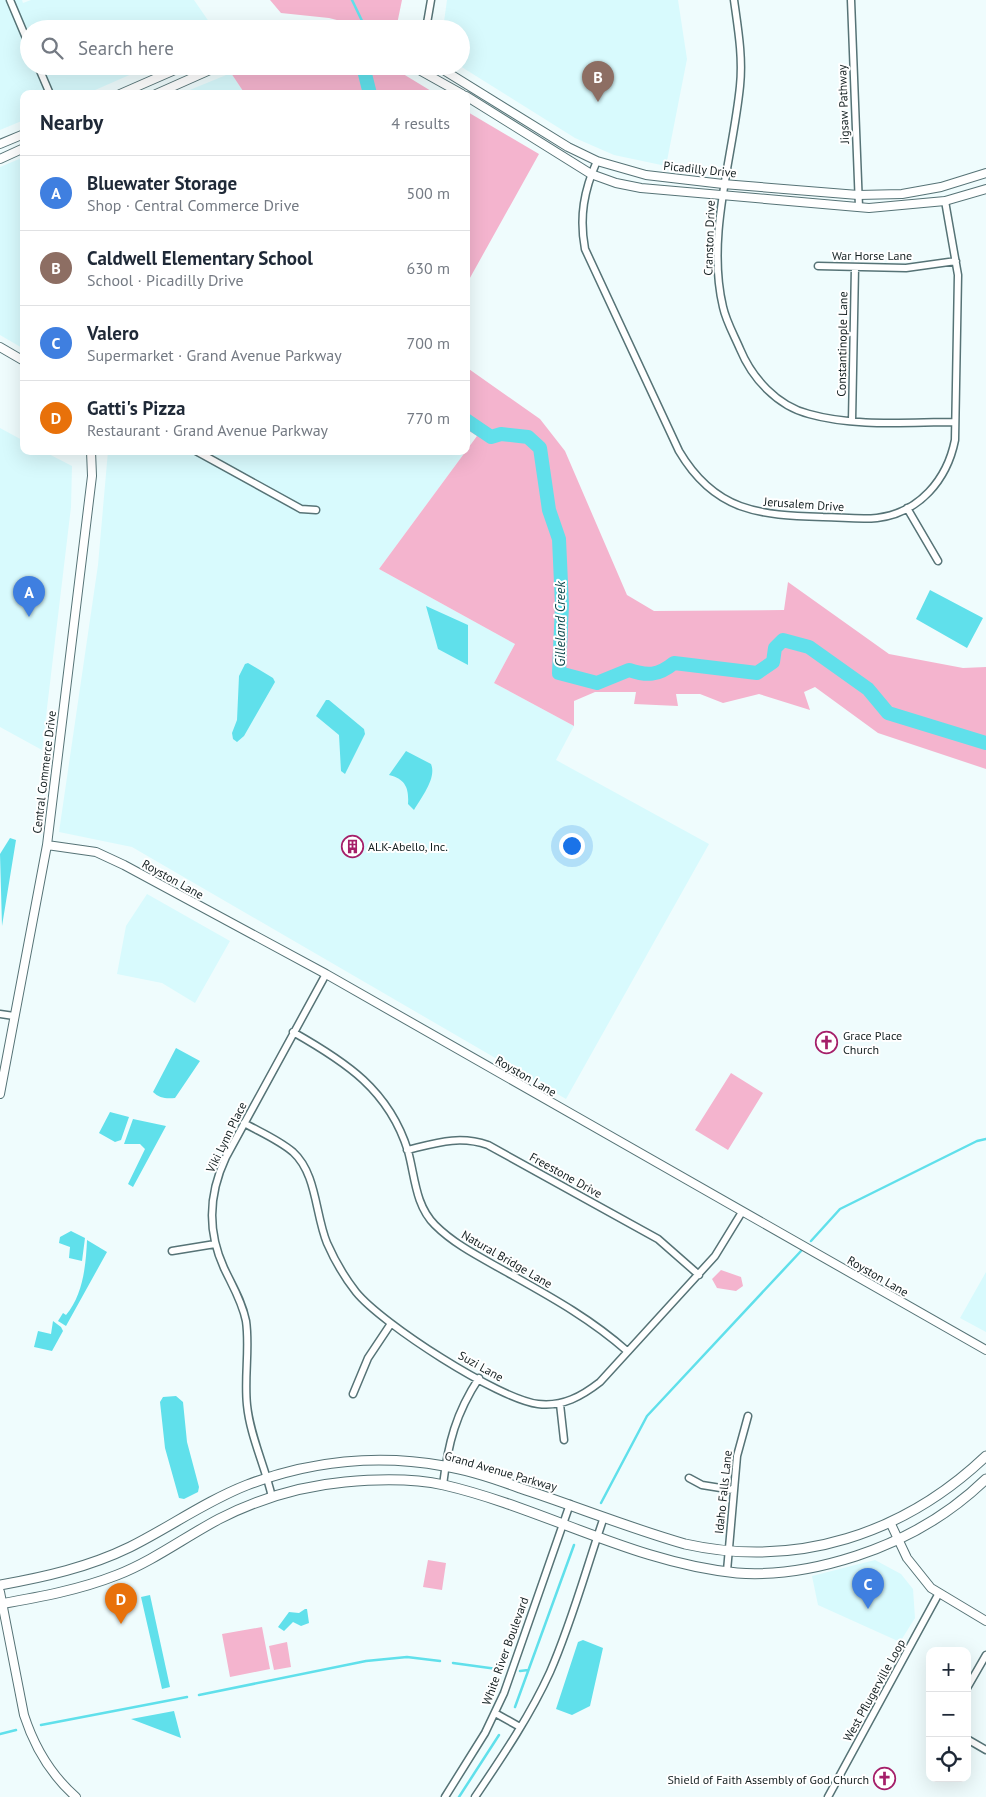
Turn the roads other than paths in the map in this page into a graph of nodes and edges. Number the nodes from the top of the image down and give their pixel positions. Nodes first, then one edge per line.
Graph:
1 (10, 0) edge
2 (431, 0) edge
3 (734, 0) edge
4 (851, 0) edge
5 (428, 20) edge
6 (20, 24) edge
7 (42, 75) edge
8 (163, 75) edge
9 (198, 75) edge
10 (428, 75) edge
11 (452, 75) edge
12 (48, 90) edge
13 (129, 90) edge
14 (165, 90) edge
15 (455, 90) edge
16 (470, 98) edge
17 (20, 136) edge
18 (0, 144) edge
19 (20, 150) edge
20 (0, 158) edge
21 (597, 160) junction
22 (591, 174) junction
23 (986, 174) edge
24 (723, 184) junction
25 (986, 188) edge
26 (858, 194) junction
27 (722, 196) junction
28 (945, 201) junction
29 (859, 207) junction
30 (956, 261) junction
31 (818, 266) dead end
32 (854, 267) junction
33 (0, 348) edge
34 (20, 359) edge
35 (852, 421) junction
36 (955, 422) junction
37 (92, 455) edge
38 (203, 455) edge
39 (907, 508) junction
40 (316, 510) dead end
41 (938, 561) dead end
42 (46, 845) junction
43 (326, 974) junction
44 (0, 1014) edge
45 (14, 1016) junction
46 (293, 1032) junction
47 (0, 1094) edge
48 (244, 1123) junction
49 (407, 1150) junction
50 (742, 1212) junction
51 (215, 1244) junction
52 (172, 1251) dead end
53 (699, 1275) junction
54 (390, 1325) junction
55 (986, 1350) edge
56 (627, 1351) junction
57 (479, 1378) junction
58 (353, 1394) dead end
59 (560, 1404) junction
60 (748, 1416) dead end
61 (564, 1440) dead end
62 (986, 1456) edge
63 (445, 1466) junction
64 (689, 1478) dead end
65 (268, 1479) junction
66 (986, 1479) edge
67 (443, 1485) junction
68 (733, 1490) junction
69 (272, 1497) junction
70 (570, 1504) junction
71 (604, 1517) junction
72 (890, 1522) junction
73 (562, 1524) junction
74 (597, 1536) junction
75 (898, 1541) junction
76 (728, 1550) junction
77 (727, 1571) junction
78 (0, 1585) edge
79 (0, 1592) edge
80 (939, 1593) junction
81 (1, 1604) edge
82 (986, 1621) edge
83 (986, 1655) edge
84 (971, 1681) edge
85 (494, 1714) junction
86 (520, 1727) junction
87 (971, 1741) edge
88 (986, 1750) edge
89 (76, 1797) edge
90 (445, 1797) edge
91 (475, 1797) edge
92 (828, 1797) edge

1 - 6 street
2 - 5 street
3 - 24 street, Cranston Drive
4 - 26 street, Jigsaw Pathway
7 - 12 street
8 - 13 street
9 - 14 street
10 - 15 street
11 - 21 street, Picadilly Drive
16 - 22 street, Picadilly Drive
17 - 18 street
19 - 20 street
21 - 22 street, Jerusalem Drive
21 - 24 street, Picadilly Drive
22 - 27 street, Picadilly Drive
22 - 39 street, Jerusalem Drive
23 - 26 street, Picadilly Drive
24 - 26 street, Picadilly Drive
24 - 27 street, Cranston Drive
25 - 28 street, Picadilly Drive
26 - 29 street, Jigsaw Pathway
27 - 29 street, Picadilly Drive
27 - 35 street, Cranston Drive
28 - 29 street, Picadilly Drive
28 - 30 street, Jerusalem Drive
30 - 32 street, War Horse Lane
30 - 36 street, Jerusalem Drive
31 - 32 street, War Horse Lane
32 - 35 street, Constantinople Lane
33 - 34 street
35 - 36 street, Cranston Drive
36 - 39 street, Jerusalem Drive
37 - 42 street, Central Commerce Drive
38 - 40 street
39 - 41 street
42 - 43 street, Royston Lane
42 - 45 street, Central Commerce Drive
43 - 46 street, Viki Lynn Place
43 - 50 street, Royston Lane
44 - 45 street
45 - 47 street, Central Commerce Drive
46 - 48 street, Viki Lynn Place
46 - 49 street, Natural Bridge Lane
48 - 51 street, Viki Lynn Place
48 - 54 street, Suzi Lane
49 - 53 street, Freestone Drive
49 - 56 street, Natural Bridge Lane
50 - 53 street, Suzi Lane
50 - 55 street, Royston Lane
51 - 52 street
51 - 65 street, Viki Lynn Place
53 - 56 street, Suzi Lane
54 - 57 street, Suzi Lane
54 - 58 street
56 - 59 street, Suzi Lane
57 - 59 street, Suzi Lane
57 - 63 street
59 - 61 street
60 - 68 street, Idaho Falls Lane
62 - 72 main road, Grand Avenue Parkway
63 - 65 main road, Grand Avenue Parkway
63 - 67 street
63 - 70 main road, Grand Avenue Parkway
64 - 68 street
65 - 69 street, Viki Lynn Place
65 - 78 main road, Grand Avenue Parkway
66 - 75 main road
67 - 69 main road
67 - 73 main road
68 - 76 street, Idaho Falls Lane
69 - 81 main road
70 - 71 main road, Grand Avenue Parkway
70 - 73 street, White River Boulevard
71 - 74 street
71 - 76 main road, Grand Avenue Parkway
72 - 75 street
72 - 76 main road, Grand Avenue Parkway
73 - 74 main road
73 - 85 street, White River Boulevard
74 - 77 main road
74 - 86 street
75 - 77 main road
75 - 80 street
76 - 77 street, Idaho Falls Lane
79 - 81 street
80 - 82 street
80 - 92 street, West Pflugerville Loop
81 - 89 street
83 - 84 street
85 - 86 street
85 - 90 street, White River Boulevard
86 - 91 street
87 - 88 street

